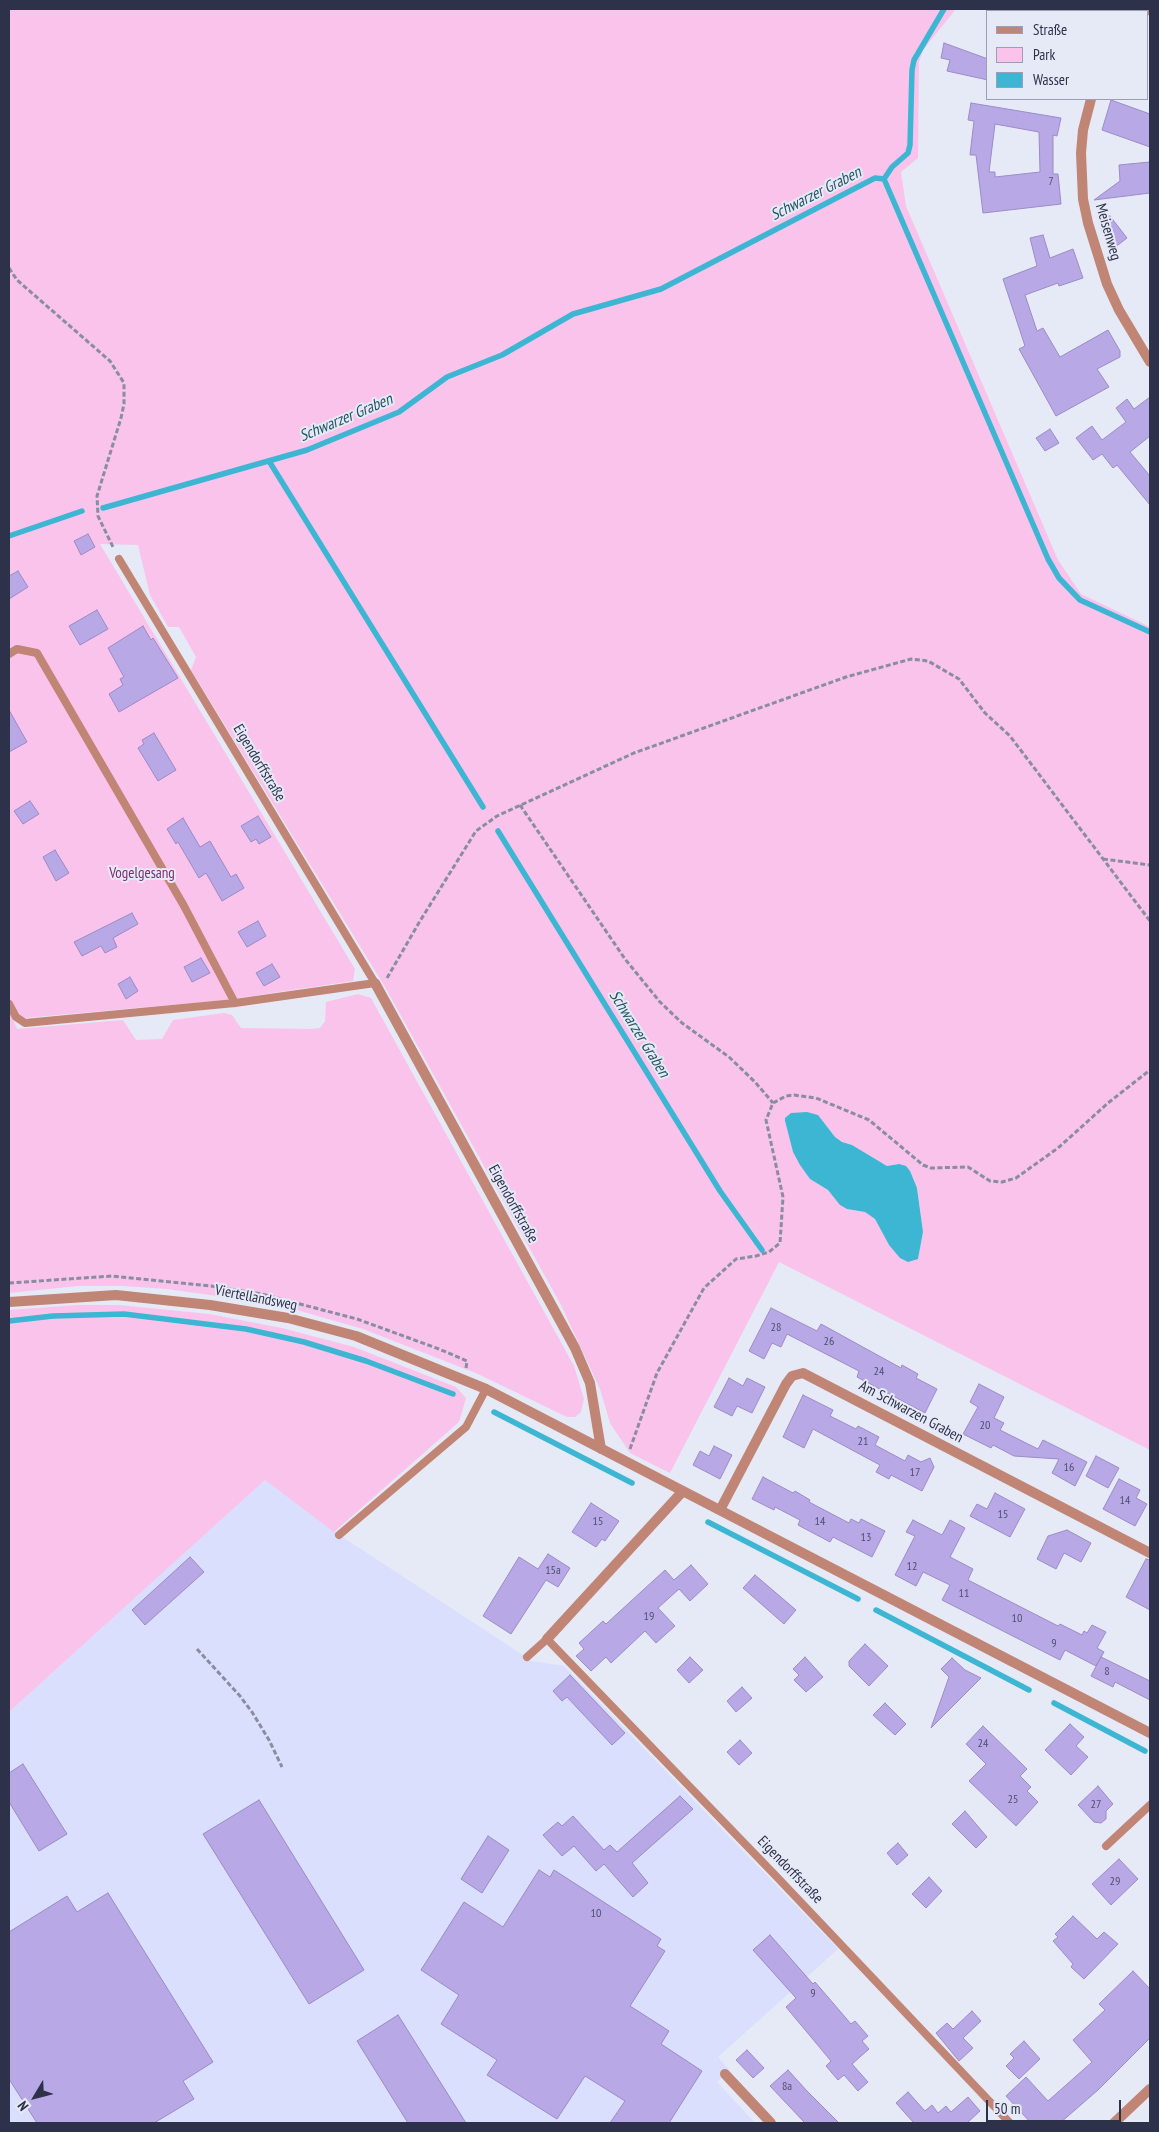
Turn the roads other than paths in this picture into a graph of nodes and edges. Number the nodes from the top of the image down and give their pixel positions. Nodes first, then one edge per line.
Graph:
1 (1091, 100) edge
2 (1150, 362) edge
3 (119, 559) road end
4 (9, 654) edge
5 (374, 983) junction
6 (235, 1003) junction
7 (9, 1004) edge
8 (9, 1302) edge
9 (486, 1389) junction
10 (601, 1449) junction
11 (683, 1490) junction
12 (720, 1510) junction
13 (339, 1535) dead end
14 (1150, 1553) edge
15 (547, 1639) junction
16 (527, 1657) dead end
17 (1150, 1733) edge
18 (1150, 1805) edge
19 (1106, 1846) dead end
20 (725, 2074) dead end
21 (1150, 2089) edge
22 (771, 2123) edge
23 (1010, 2123) edge
24 (1114, 2123) edge

1 - 2 street, Meisenweg
3 - 5 lane, Eigendorffstraße
4 - 6 lane
5 - 6 lane
5 - 10 street, Eigendorffstraße
6 - 7 lane
8 - 9 street, Viertellandsweg
9 - 10 street, Viertellandsweg
9 - 13 lane
10 - 11 street
11 - 12 street
11 - 15 street
12 - 14 street, Am Schwarzen Graben
12 - 17 street
15 - 16 lane
15 - 23 lane, Eigendorffstraße
18 - 19 lane
20 - 22 street
21 - 24 street

